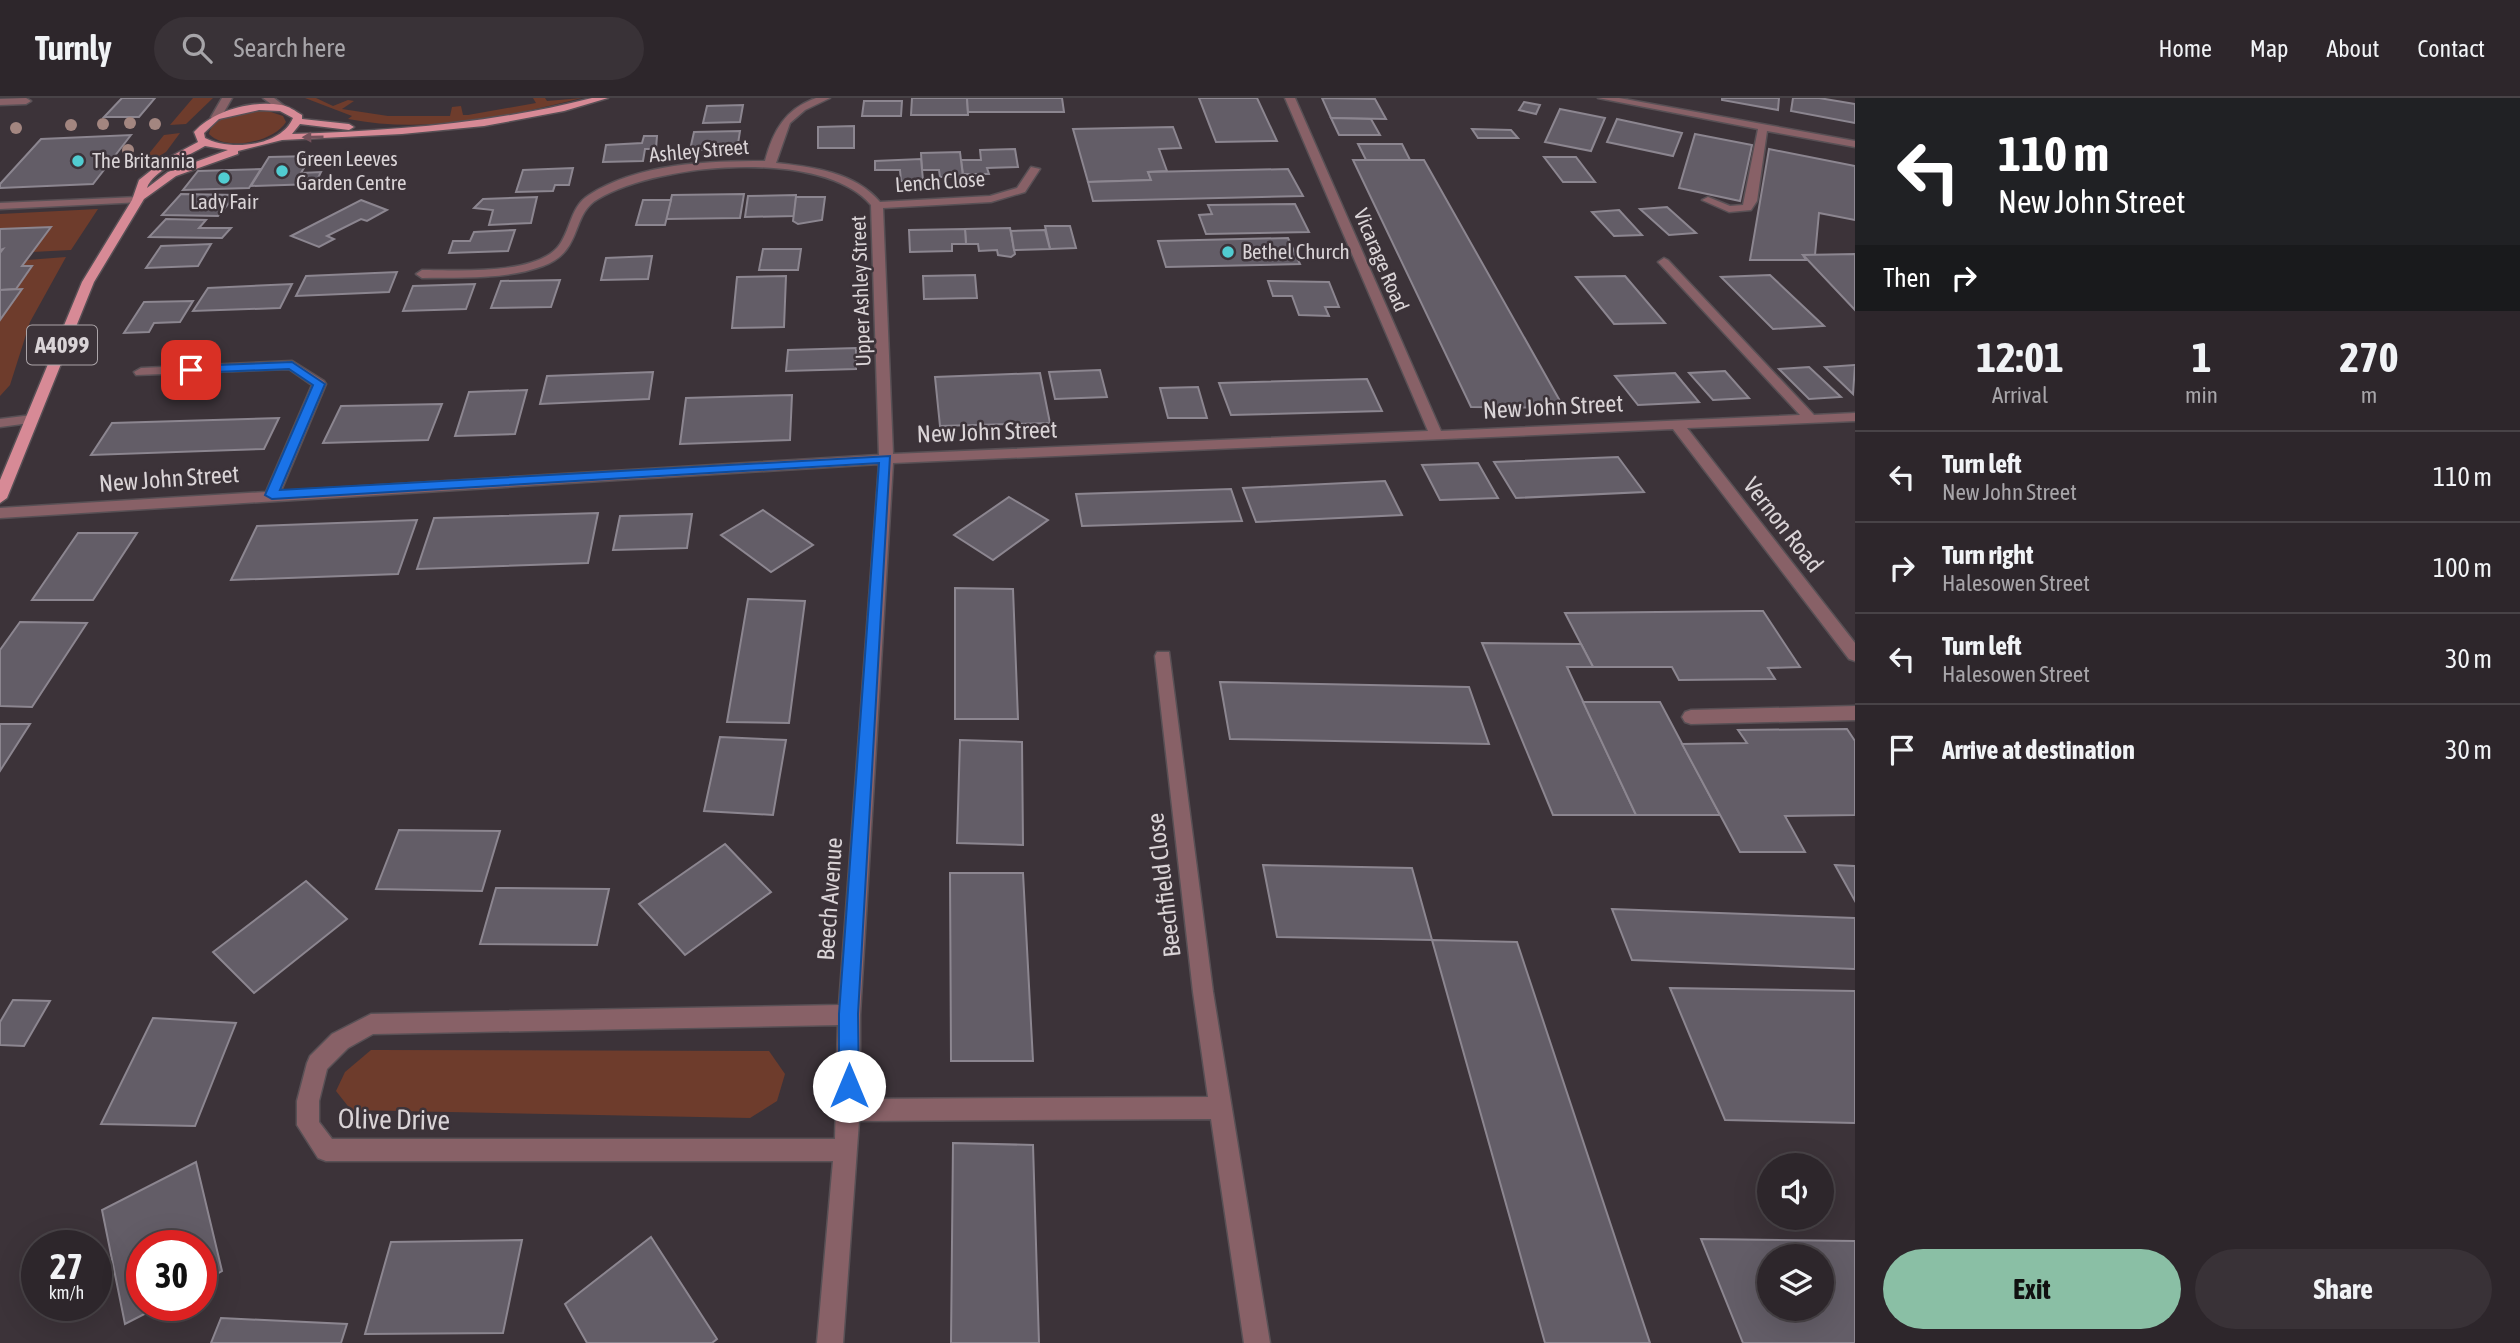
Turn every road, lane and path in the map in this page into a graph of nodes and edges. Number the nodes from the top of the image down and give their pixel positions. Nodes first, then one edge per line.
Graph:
1 (227, 98) edge
2 (268, 98) edge
3 (603, 98) edge
4 (825, 98) edge
5 (1290, 98) edge
6 (1603, 98) edge
7 (26, 101) dead end
8 (0, 102) edge
9 (282, 108) junction
10 (216, 117) junction
11 (299, 121) junction
12 (1763, 127) junction
13 (394, 131) junction
14 (281, 137) junction
15 (204, 143) junction
16 (1855, 144) edge
17 (258, 145) junction
18 (770, 164) junction
19 (1035, 169) dead end
20 (138, 200) junction
21 (1708, 200) dead end
22 (877, 205) junction
23 (0, 206) edge
24 (1664, 262) dead end
25 (422, 274) dead end
26 (141, 372) dead end
27 (1855, 417) edge
28 (1810, 418) junction
29 (32, 419) junction
30 (0, 422) edge
31 (1676, 423) junction
32 (1437, 437) junction
33 (886, 459) junction
34 (272, 495) junction
35 (0, 498) edge
36 (0, 513) edge
37 (1855, 655) edge
38 (1163, 656) dead end
39 (1855, 713) edge
40 (1691, 717) dead end
41 (849, 1014) junction
42 (1219, 1108) junction
43 (849, 1110) junction
44 (846, 1150) junction
45 (830, 1343) edge
46 (1257, 1343) edge

1 - 10 street
2 - 9 street
3 - 13 main road
4 - 18 street
5 - 32 street, Vicarage Road
6 - 12 street
7 - 8 street
9 - 10 main road
9 - 11 main road
10 - 15 main road
11 - 13 main road
11 - 14 main road
12 - 16 street
12 - 21 street
13 -> 14 main road
14 - 17 main road
15 - 17 main road
15 - 20 main road, A4099
17 - 20 main road, A4099
18 - 22 street, Upper Ashley Street
18 - 25 street, Ashley Street
19 - 22 street, Lench Close
20 - 23 street
20 - 29 main road, A4099
22 - 33 street, Upper Ashley Street
24 - 28 street
26 - 34 street
27 - 28 street, New John Street
28 - 31 street, New John Street
29 - 30 street
29 - 35 main road, A4099
31 - 32 street, New John Street
31 - 37 street, Vernon Road
32 - 33 street, New John Street
33 - 34 street, New John Street
33 - 41 street, Beech Avenue
34 - 36 street, New John Street
38 - 42 street, Beechfield Close
39 - 40 street
41 - 43 street, Beech Avenue
41 - 44 street, Olive Drive
42 - 43 street
42 - 46 street, Beechfield Close
43 - 44 street, Beech Avenue
44 - 45 street, Beech Avenue

